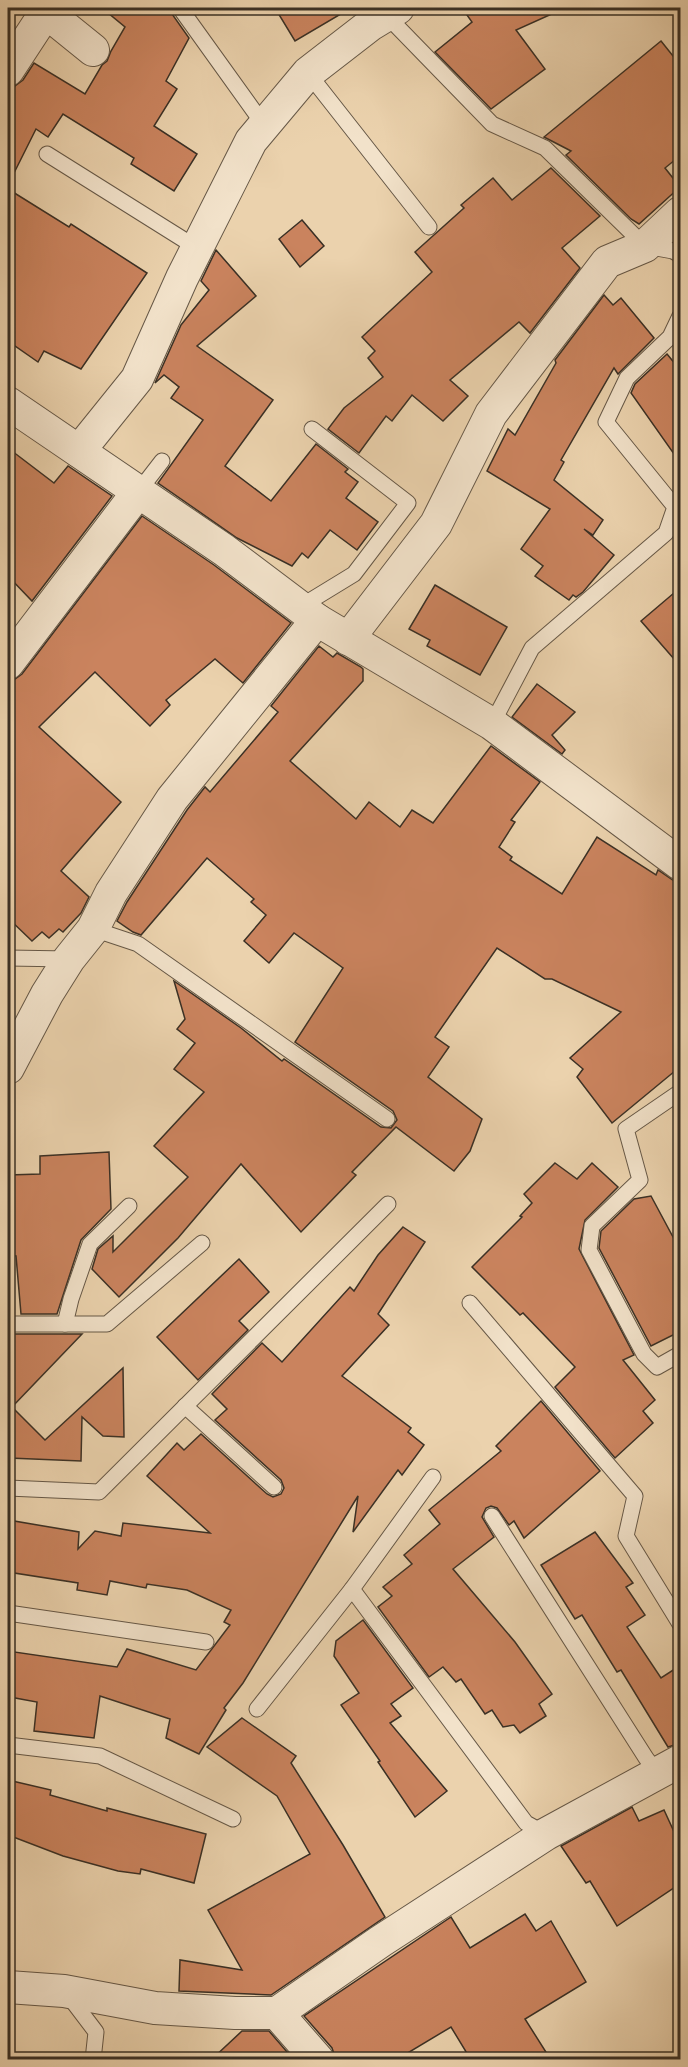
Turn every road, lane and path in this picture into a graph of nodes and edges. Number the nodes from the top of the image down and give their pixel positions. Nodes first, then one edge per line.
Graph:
1 (180, 8) edge
2 (392, 11) edge
3 (93, 50) dead end
4 (8, 70) edge
5 (309, 73) junction
6 (264, 125) junction
7 (47, 154) dead end
8 (681, 213) edge
9 (429, 227) dead end
10 (645, 246) junction
11 (197, 248) junction
12 (681, 255) edge
13 (681, 316) edge
14 (8, 403) edge
15 (312, 429) dead end
16 (79, 451) junction
17 (162, 460) dead end
18 (138, 492) junction
19 (309, 614) junction
20 (348, 639) junction
21 (8, 663) edge
22 (492, 724) junction
23 (681, 864) edge
24 (93, 929) junction
25 (8, 958) edge
26 (69, 960) junction
27 (8, 1068) edge
28 (681, 1092) edge
29 (387, 1119) dead end
30 (388, 1204) dead end
31 (129, 1206) dead end
32 (202, 1243) dead end
33 (470, 1303) dead end
34 (8, 1324) edge
35 (65, 1324) junction
36 (681, 1354) edge
37 (185, 1406) junction
38 (433, 1476) dead end
39 (274, 1487) dead end
40 (8, 1488) edge
41 (492, 1516) dead end
42 (352, 1589) junction
43 (8, 1614) edge
44 (681, 1624) edge
45 (206, 1642) dead end
46 (257, 1709) dead end
47 (8, 1745) edge
48 (669, 1767) edge
49 (233, 1819) dead end
50 (546, 1834) junction
51 (8, 1986) edge
52 (64, 1990) junction
53 (277, 2013) junction
54 (93, 2060) edge
55 (318, 2060) edge

1 - 6 lane
2 - 5 street
2 - 10 lane
3 - 4 street
5 - 6 street
5 - 9 lane
6 - 11 street
7 - 11 lane
8 - 10 street
10 - 12 lane
10 - 20 street
11 - 16 street
13 - 22 lane
14 - 16 street
15 - 19 lane
16 - 18 street
17 - 18 lane
18 - 19 street
18 - 21 street
19 - 20 street
19 - 24 street
20 - 22 street
22 - 23 street
24 - 26 street
24 - 29 lane
25 - 26 lane
26 - 27 street
28 - 36 lane
30 - 37 lane
31 - 35 lane
32 - 35 lane
33 - 44 lane
34 - 35 lane
37 - 39 lane
37 - 40 lane
38 - 42 lane
41 - 48 lane
42 - 46 lane
42 - 50 lane
43 - 45 lane
47 - 49 lane
48 - 50 street
50 - 53 street
51 - 52 street
52 - 53 street
52 - 54 lane
53 - 55 street

